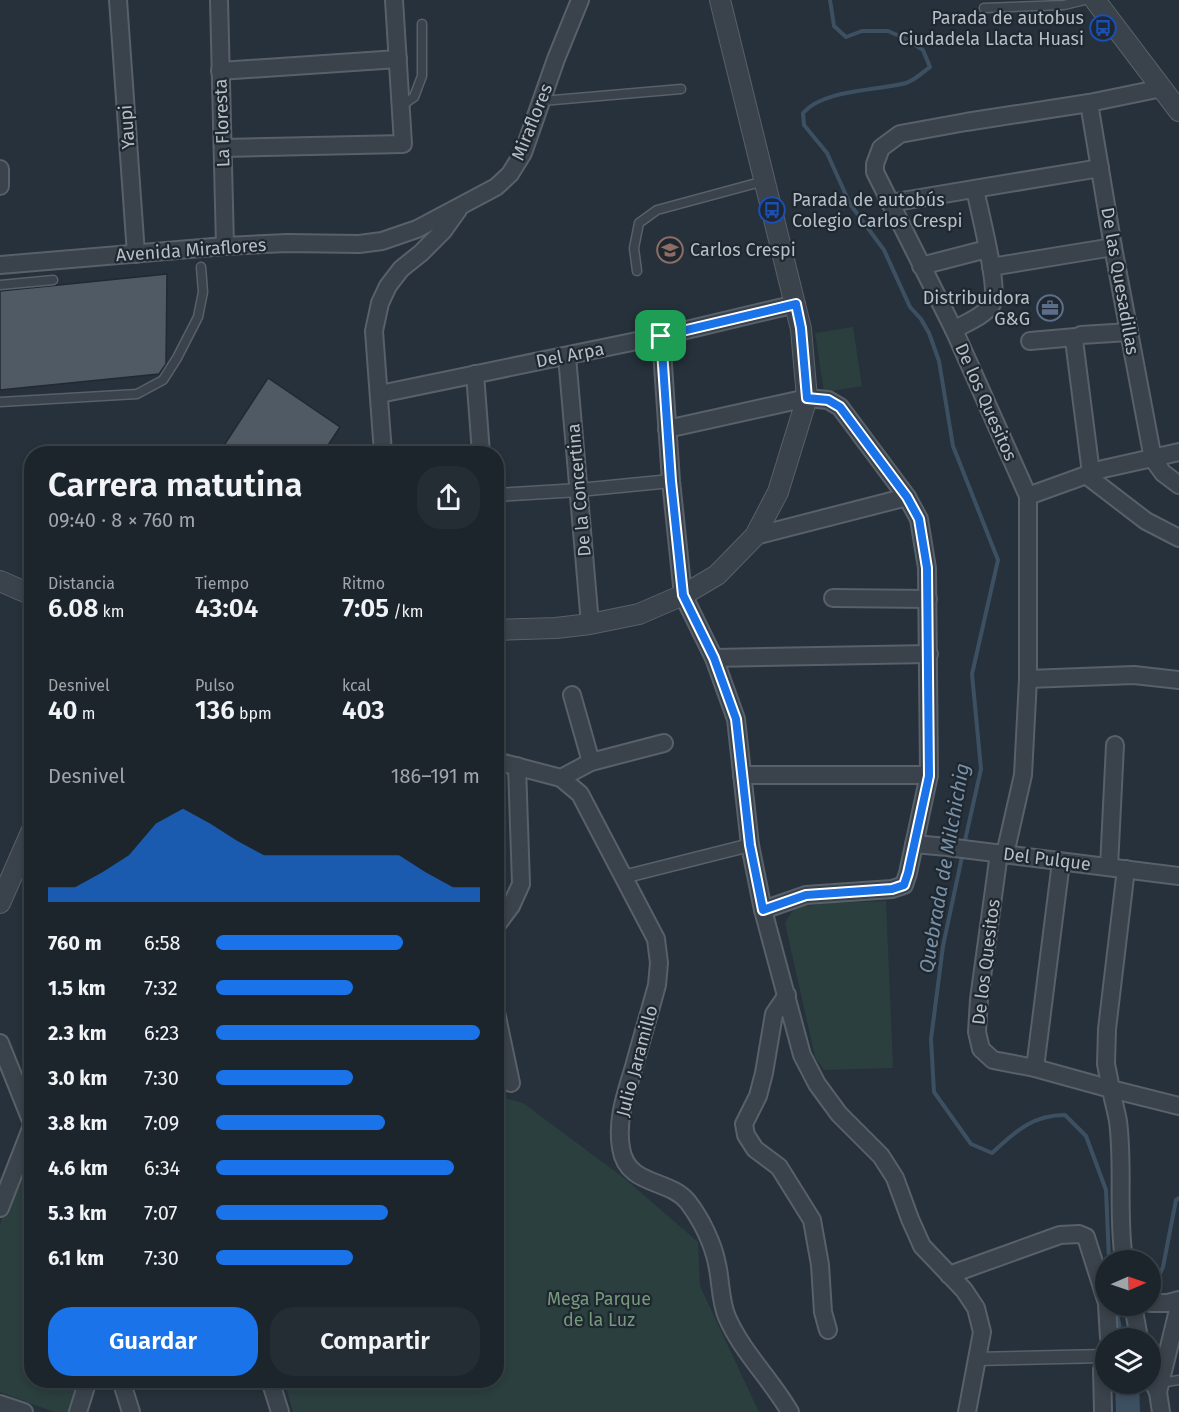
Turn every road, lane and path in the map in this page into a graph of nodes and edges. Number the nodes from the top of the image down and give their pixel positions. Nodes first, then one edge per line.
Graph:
1 (118, 0) edge
2 (219, 0) edge
3 (394, 0) edge
4 (580, 0) edge
5 (720, 0) edge
6 (1085, 0) edge
7 (1095, 0) edge
8 (984, 8) dead end
9 (422, 24) dead end
10 (398, 59) junction
11 (220, 71) junction
12 (1162, 88) junction
13 (681, 89) dead end
14 (542, 101) junction
15 (1089, 103) junction
16 (400, 106) junction
17 (1179, 111) edge
18 (224, 148) junction
19 (1100, 168) junction
20 (0, 169) edge
21 (765, 181) junction
22 (0, 186) edge
23 (975, 189) junction
24 (890, 203) junction
25 (460, 207) junction
26 (382, 241) joint
27 (225, 246) junction
28 (1113, 248) junction
29 (987, 249) junction
30 (136, 254) junction
31 (0, 265) edge
32 (921, 266) junction
33 (201, 267) dead end
34 (991, 267) junction
35 (638, 271) dead end
36 (53, 280) dead end
37 (0, 285) edge
38 (796, 304) junction
39 (954, 330) junction
40 (1129, 332) junction
41 (661, 336) junction
42 (1076, 337) junction
43 (1030, 341) dead end
44 (567, 356) junction
45 (475, 374) junction
46 (380, 394) junction
47 (807, 398) junction
48 (0, 402) edge
49 (668, 429) junction
50 (383, 446) edge
51 (480, 446) edge
52 (1179, 452) edge
53 (1153, 459) junction
54 (1088, 474) junction
55 (671, 481) junction
56 (1179, 485) edge
57 (579, 490) junction
58 (504, 495) edge
59 (1028, 496) junction
60 (907, 497) junction
61 (755, 536) junction
62 (1179, 538) edge
63 (0, 581) edge
64 (24, 592) edge
65 (683, 595) junction
66 (833, 598) dead end
67 (928, 599) junction
68 (590, 624) junction
69 (504, 630) edge
70 (929, 654) junction
71 (714, 658) junction
72 (1028, 679) junction
73 (1179, 680) edge
74 (572, 695) dead end
75 (664, 743) dead end
76 (1114, 746) dead end
77 (591, 762) junction
78 (504, 763) edge
79 (517, 766) junction
80 (742, 775) junction
81 (929, 776) junction
82 (561, 778) junction
83 (914, 844) junction
84 (750, 845) junction
85 (1002, 854) junction
86 (1061, 862) junction
87 (24, 868) edge
88 (1118, 868) junction
89 (1179, 876) edge
90 (623, 877) junction
91 (1, 897) edge
92 (763, 910) junction
93 (504, 916) edge
94 (787, 995) junction
95 (0, 1043) edge
96 (504, 1054) edge
97 (1035, 1068) junction
98 (511, 1083) dead end
99 (1111, 1089) junction
100 (24, 1104) edge
101 (1179, 1106) edge
102 (24, 1146) edge
103 (0, 1208) edge
104 (1123, 1250) edge
105 (1095, 1265) edge
106 (949, 1275) junction
107 (1179, 1300) edge
108 (1161, 1303) edge
109 (1179, 1306) edge
110 (828, 1330) dead end
111 (1095, 1355) edge
112 (977, 1359) junction
113 (1161, 1367) edge
114 (1179, 1380) edge
115 (1161, 1383) edge
116 (86, 1388) edge
117 (124, 1388) edge
118 (272, 1388) edge
119 (1103, 1394) edge
120 (1158, 1394) edge
121 (0, 1404) edge
122 (1103, 1411) edge
123 (24, 1412) edge
124 (78, 1412) edge
125 (131, 1412) edge
126 (280, 1412) edge
127 (790, 1412) edge
128 (967, 1412) edge
129 (1161, 1412) edge

1 - 30 street, Yaupi
2 - 11 street, La Floresta
3 - 10 street
4 - 14 street, Miraflores
5 - 21 street
6 - 8 lane
7 - 12 street
9 - 16 lane
10 - 11 street
10 - 16 street
11 - 18 street, La Floresta
12 - 15 street, De los Quesitos
12 - 17 street
13 - 14 lane
14 - 25 street, Miraflores
15 - 19 street, De las Quesadillas
15 - 24 street, De los Quesitos
16 - 18 street
18 - 27 street, La Floresta
19 - 23 street
19 - 28 street, De las Quesadillas
20 - 22 street
21 - 35 lane
21 - 38 street
23 - 24 street
23 - 29 street
24 - 32 street, De los Quesitos
25 - 26 street, Miraflores
25 - 46 street
26 - 27 street, Avenida Miraflores
27 - 30 street, Avenida Miraflores
28 - 34 street
28 - 40 street, De las Quesadillas
29 - 32 street
29 - 34 street
30 - 31 street, Avenida Miraflores
32 - 39 street, De los Quesitos
33 - 48 lane
34 - 39 street
36 - 37 lane
38 - 41 street, Del Arpa
38 - 47 street
39 - 59 street, De los Quesitos
40 - 42 street
40 - 53 street, De las Quesadillas
41 - 44 street, Del Arpa
41 - 49 street
42 - 43 street
42 - 54 street
44 - 45 street, Del Arpa
44 - 57 street, De la Concertina
45 - 46 street, Del Arpa
45 - 51 street
46 - 50 street
47 - 49 street
47 - 60 street
47 - 61 street
49 - 55 street
52 - 53 street
53 - 54 street
53 - 56 street
54 - 59 street
54 - 62 street
55 - 57 street
55 - 65 street
57 - 58 street
57 - 68 street, De la Concertina
59 - 72 street, De los Quesitos
60 - 61 street
60 - 67 street
61 - 65 street
63 - 64 street
65 - 68 street
65 - 71 street
66 - 67 street
67 - 70 street
68 - 69 street
70 - 71 street
70 - 81 street
71 - 80 street
72 - 73 street
72 - 85 street, De los Quesitos
74 - 77 street
75 - 77 street
76 - 88 street
77 - 82 street
78 - 79 street, Julio Jaramillo
79 - 82 street, Julio Jaramillo
79 - 93 street
80 - 81 street
80 - 84 street
81 - 83 street
82 - 90 street, Julio Jaramillo
83 - 85 street, Del Pulque
83 - 92 street
84 - 90 street
84 - 92 street
85 - 86 street, Del Pulque
85 - 97 street, De los Quesitos
86 - 88 street, Del Pulque
86 - 97 street
87 - 91 street
88 - 89 street, Del Pulque
88 - 99 street
90 - 127 street, Julio Jaramillo
92 - 94 street
94 - 106 street
94 - 110 street
95 - 100 street
96 - 98 street
97 - 99 street, De los Quesitos
99 - 101 street, De los Quesitos
99 - 104 street
102 - 103 street
105 - 106 street
106 - 112 street
107 - 108 street
109 - 113 street
111 - 112 street
112 - 128 street
114 - 115 lane
116 - 124 street
117 - 125 street
118 - 126 street
119 - 122 street
120 - 129 street
121 - 123 street

